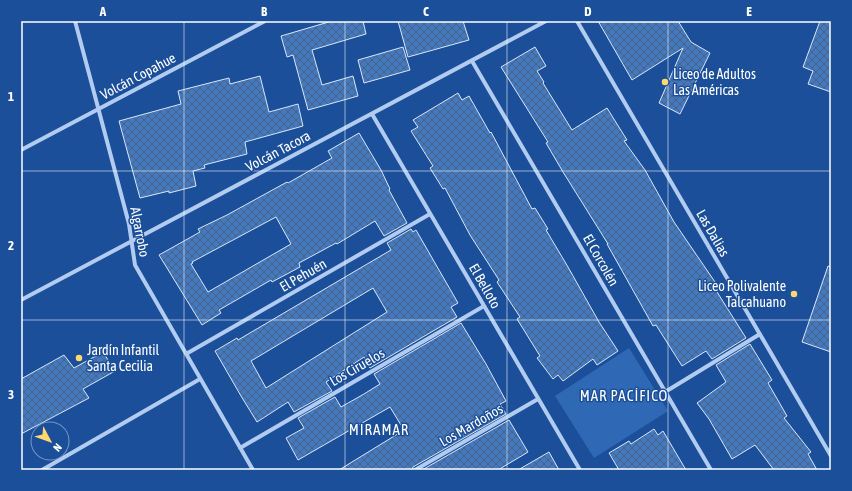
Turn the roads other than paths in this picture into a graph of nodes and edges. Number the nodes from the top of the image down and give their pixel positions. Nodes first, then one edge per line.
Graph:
1 (74, 21) edge
2 (265, 21) edge
3 (546, 21) edge
4 (577, 21) edge
5 (472, 61) junction
6 (98, 109) junction
7 (372, 114) junction
8 (21, 150) edge
9 (430, 214) junction
10 (131, 242) junction
11 (21, 300) edge
12 (484, 306) junction
13 (760, 334) junction
14 (186, 354) junction
15 (200, 379) junction
16 (665, 392) junction
17 (538, 399) junction
18 (240, 448) junction
19 (831, 456) edge
20 (42, 470) edge
21 (253, 470) edge
22 (415, 470) edge
23 (580, 470) edge
24 (710, 470) edge

1 - 6 street, Algarrobo
2 - 6 street, Volcán Copahue
3 - 5 street, Volcán Tacora
4 - 13 street, Las Dalias
5 - 7 street, Volcán Tacora
5 - 16 street, El Corcolén
6 - 8 street, Volcán Copahue
6 - 10 street, Algarrobo
7 - 9 street, El Belloto
7 - 10 street, Volcán Tacora
9 - 12 street, El Belloto
9 - 14 street, El Pehuén
10 - 11 street, Volcán Tacora
10 - 14 street, Algarrobo
12 - 17 street, El Belloto
12 - 18 street, Los Ciruelos
13 - 16 street
13 - 19 street, Las Dalias
14 - 15 street, Algarrobo
15 - 18 street, Algarrobo
15 - 20 street
16 - 24 street, El Corcolén
17 - 22 street, Los Mardoños
17 - 23 street, El Belloto
18 - 21 street, Algarrobo

